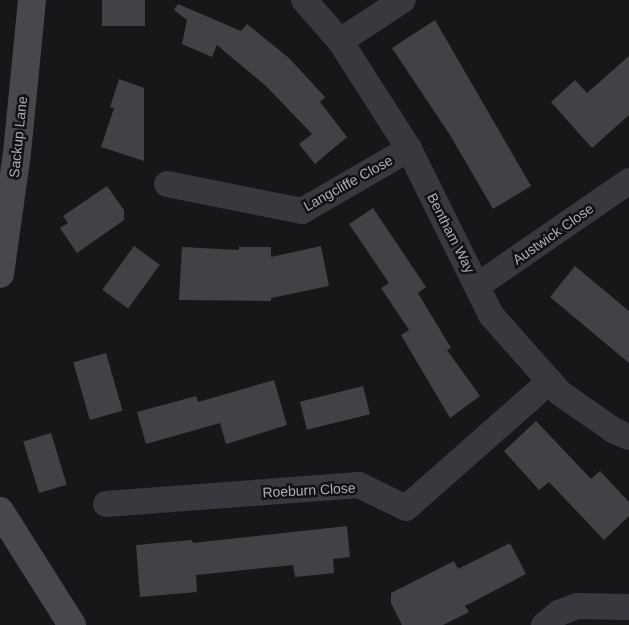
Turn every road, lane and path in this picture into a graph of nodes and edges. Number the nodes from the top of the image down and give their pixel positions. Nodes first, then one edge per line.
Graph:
1 (32, 0) edge
2 (304, 0) edge
3 (403, 0) edge
4 (340, 41) junction
5 (409, 149) junction
6 (629, 181) edge
7 (167, 184) dead end
8 (0, 274) edge
9 (478, 286) junction
10 (550, 381) junction
11 (629, 436) edge
12 (106, 504) dead end
13 (0, 511) edge
14 (629, 607) edge
15 (72, 625) edge
16 (544, 625) edge

1 - 8 street, Sackup Lane
2 - 4 street, Bentham Way
3 - 4 street
4 - 5 street, Bentham Way
5 - 7 street, Langcliffe Close
5 - 9 street, Bentham Way
6 - 9 street, Austwick Close
9 - 10 street, Bentham Way
10 - 11 street, Bentham Way
10 - 12 street, Roeburn Close
13 - 15 street
14 - 16 street

